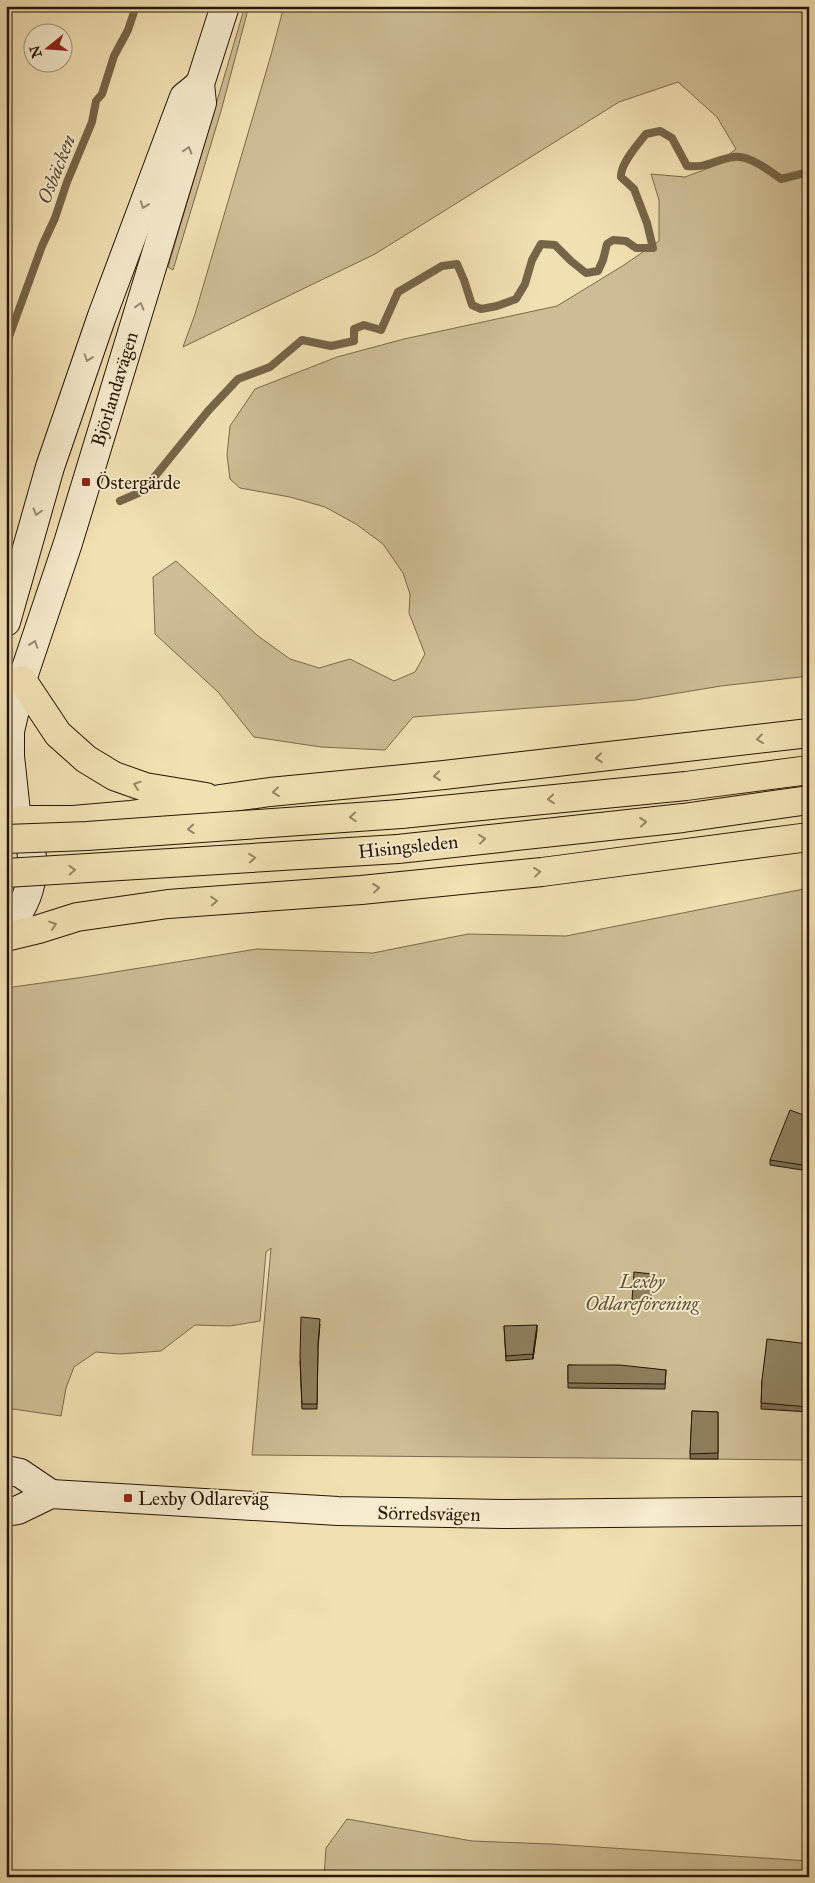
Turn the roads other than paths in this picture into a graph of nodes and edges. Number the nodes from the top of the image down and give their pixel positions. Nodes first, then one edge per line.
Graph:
1 (225, 6) edge
2 (200, 84) junction
3 (6, 622) edge
4 (22, 680) junction
5 (809, 733) edge
6 (809, 770) edge
7 (220, 799) junction
8 (809, 800) edge
9 (12, 818) edge
10 (809, 837) edge
11 (6, 873) edge
12 (6, 928) edge
13 (6, 937) edge
14 (6, 1470) edge
15 (51, 1494) junction
16 (809, 1511) edge
17 (6, 1512) edge

1 - 2 street, Björlandavägen
2 -> 3 street, Björlandavägen
4 -> 2 street, Björlandavägen
7 -> 4 highway
4 - 9 street, Björlandavägen
5 -> 7 highway
6 -> 9 highway, Hisingsleden, bridge
7 - 9 highway
11 -> 8 highway, Hisingsleden, bridge
9 - 12 street, Björlandavägen
13 -> 10 highway
14 - 15 street
15 - 16 street, Sörredsvägen
15 - 17 street, Sörredsvägen

